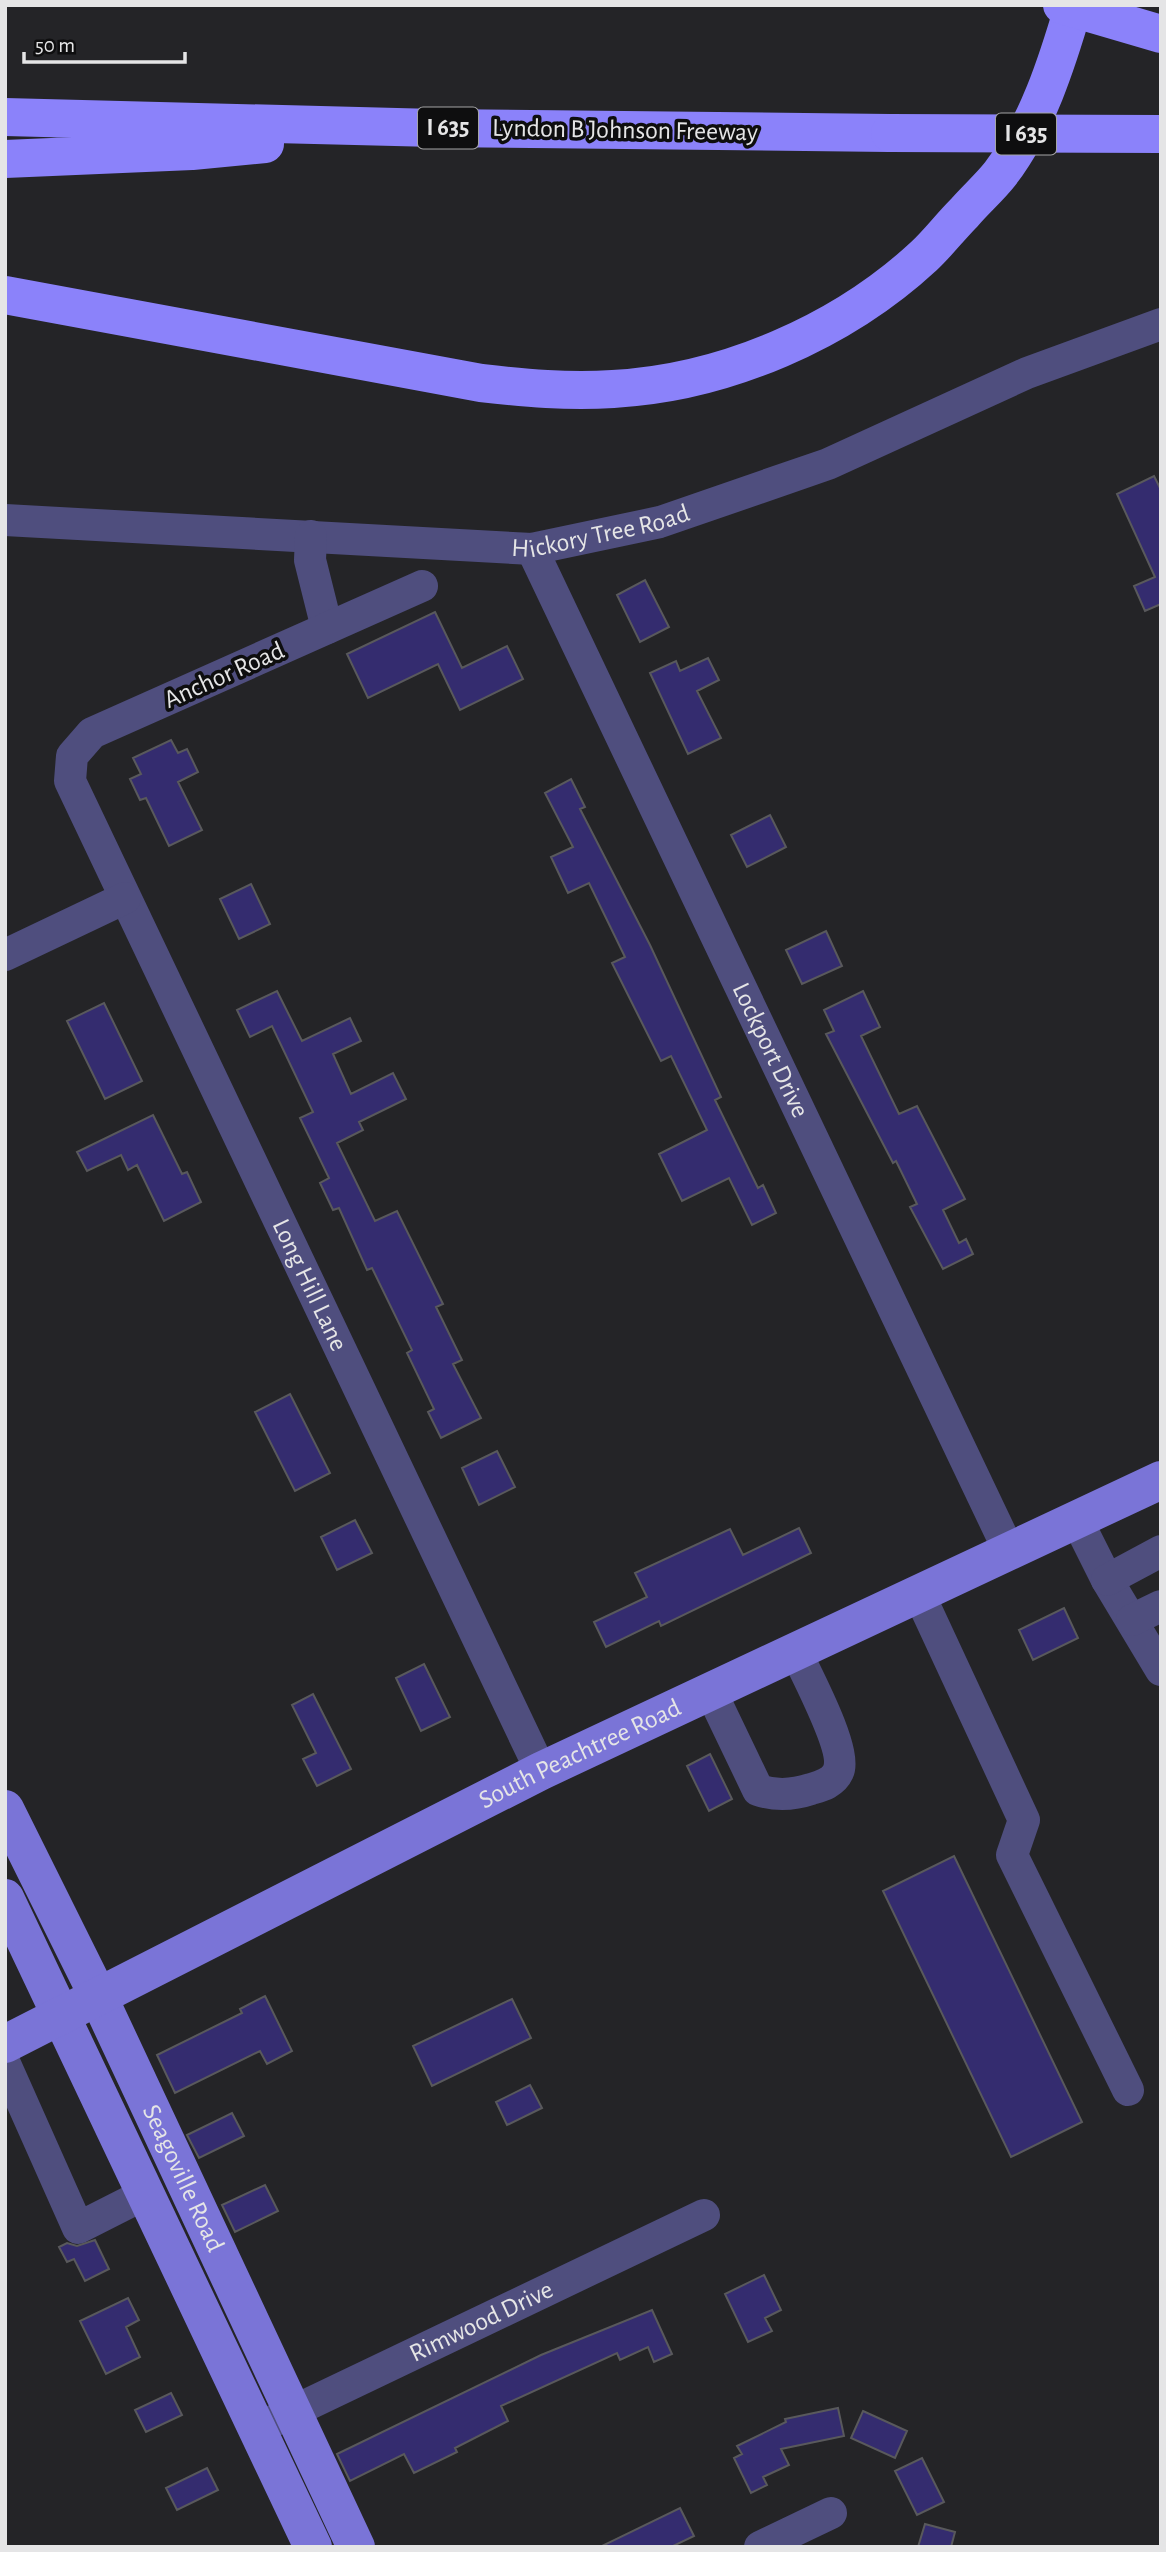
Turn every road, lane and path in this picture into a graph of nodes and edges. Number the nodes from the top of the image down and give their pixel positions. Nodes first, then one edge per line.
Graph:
1 (1062, 5) edge
2 (1074, 5) edge
3 (1161, 34) edge
4 (5, 117) edge
5 (435, 128) junction
6 (1161, 134) edge
7 (5, 159) edge
8 (5, 295) edge
9 (1161, 324) edge
10 (5, 520) edge
11 (311, 536) junction
12 (532, 549) junction
13 (422, 586) dead end
14 (327, 628) junction
15 (76, 798) joint
16 (125, 898) junction
17 (5, 955) edge
18 (1161, 1480) edge
19 (1077, 1520) junction
20 (1009, 1551) junction
21 (1161, 1551) edge
22 (1107, 1580) junction
23 (919, 1594) junction
24 (1161, 1606) edge
25 (1132, 1620) junction
26 (796, 1652) junction
27 (1161, 1670) edge
28 (711, 1692) junction
29 (541, 1772) junction
30 (5, 1809) edge
31 (5, 1898) edge
32 (98, 1996) junction
33 (62, 2016) junction
34 (5, 2044) edge
35 (5, 2064) edge
36 (1128, 2090) dead end
37 (145, 2194) junction
38 (705, 2215) dead end
39 (293, 2412) junction
40 (257, 2428) junction
41 (831, 2513) dead end
42 (313, 2547) edge
43 (356, 2547) edge
44 (760, 2547) edge

1 - 3 highway, bridge
2 - 8 highway
4 - 5 highway, Lyndon B Johnson Freeway / I 635
5 - 6 highway, Lyndon B Johnson Freeway / I 635, bridge
5 - 7 highway
9 - 12 street, Hickory Tree Road
10 - 11 street, Hickory Tree Road
11 - 12 street, Hickory Tree Road
11 - 14 street
12 - 20 street, Lockport Drive
13 - 14 street, Anchor Road
14 - 15 street, Anchor Road
15 - 16 street, Long Hill Lane
16 - 17 street
16 - 29 street, Long Hill Lane
18 - 19 main road, South Peachtree Road
19 - 20 main road, South Peachtree Road
19 - 22 street
20 - 23 main road, South Peachtree Road
21 - 22 street
22 - 25 street
23 - 26 main road, South Peachtree Road
23 - 36 street
24 - 25 street
25 - 27 street
26 - 28 main road, South Peachtree Road
26 - 28 street
28 - 29 main road, South Peachtree Road
29 - 32 main road, South Peachtree Road
30 - 32 main road, Seagoville Road
31 - 33 main road, Seagoville Road
32 - 33 main road, South Peachtree Road
32 - 39 main road, Seagoville Road
33 - 34 main road, South Peachtree Road
33 - 37 main road, Seagoville Road
35 - 37 street
37 - 40 main road, Seagoville Road
38 - 39 street, Rimwood Drive
39 - 40 street, Rimwood Drive
39 - 43 main road, Seagoville Road
40 - 42 main road, Seagoville Road
41 - 44 street

